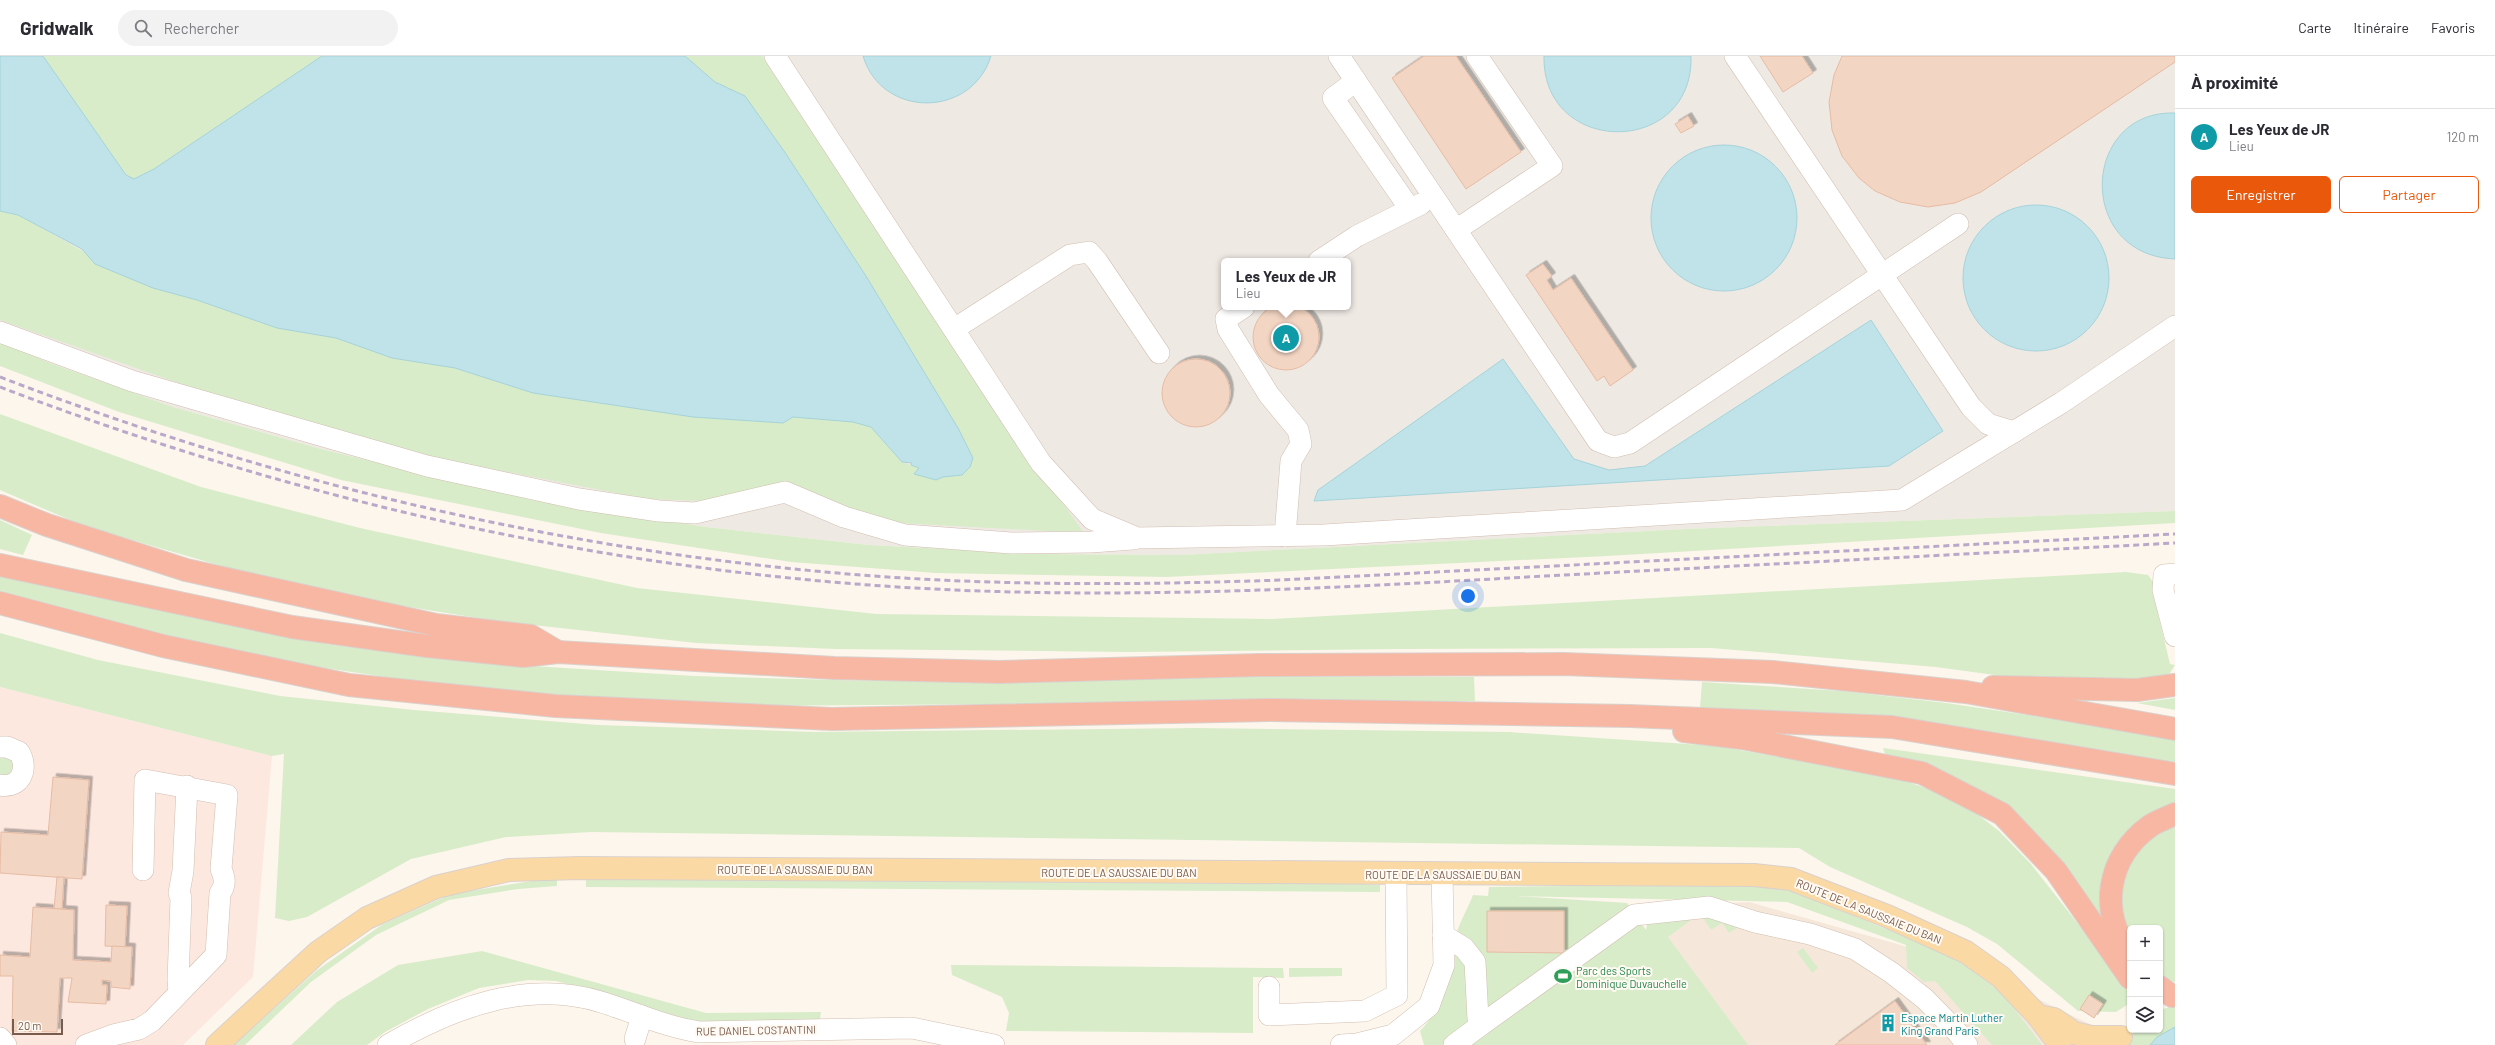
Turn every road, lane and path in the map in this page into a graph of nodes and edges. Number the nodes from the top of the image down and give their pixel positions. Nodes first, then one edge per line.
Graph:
1 (775, 56) edge
2 (1339, 56) edge
3 (1477, 56) edge
4 (1734, 56) edge
5 (1356, 81) junction
6 (1434, 197) junction
7 (1410, 210) junction
8 (1958, 224) dead end
9 (1456, 230) junction
10 (1324, 258) edge
11 (1883, 276) junction
12 (1240, 310) edge
13 (2175, 326) edge
14 (954, 328) junction
15 (0, 332) edge
16 (1159, 353) dead end
17 (2014, 432) junction
18 (0, 506) edge
19 (1285, 536) junction
20 (1137, 538) junction
21 (0, 565) edge
22 (2175, 574) edge
23 (0, 604) edge
24 (2175, 636) edge
25 (558, 652) junction
26 (2175, 685) edge
27 (1966, 692) junction
28 (1630, 716) junction
29 (2175, 729) edge
30 (0, 747) edge
31 (2175, 774) edge
32 (0, 785) edge
33 (187, 786) junction
34 (2175, 814) edge
35 (143, 870) dead end
36 (1396, 874) junction
37 (1442, 874) junction
38 (1443, 936) junction
39 (2127, 949) edge
40 (2127, 974) edge
41 (1269, 987) dead end
42 (179, 992) junction
43 (642, 1016) junction
44 (2038, 1016) junction
45 (1482, 1025) junction
46 (2123, 1035) edge
47 (783, 1037) edge
48 (0, 1038) edge
49 (687, 1038) edge
50 (635, 1039) dead end
51 (6, 1045) edge
52 (86, 1045) edge
53 (217, 1045) edge
54 (388, 1045) edge
55 (994, 1045) edge
56 (1341, 1045) edge
57 (1454, 1045) edge
58 (1967, 1045) edge
59 (2060, 1045) edge

1 - 14 street
2 - 5 street
3 - 9 street
4 - 11 street
5 - 6 street
5 - 7 street
6 - 7 street
6 - 9 street
7 - 10 street
8 - 11 street
9 - 11 street
11 - 17 street
12 - 19 street
13 - 17 street
14 - 16 street
14 - 20 street
15 - 20 street
17 - 19 street
18 - 25 highway
19 - 20 street
21 - 25 highway
22 - 24 street
23 - 28 highway
25 - 27 highway
26 - 27 highway
27 - 29 highway
28 - 31 highway
28 - 40 highway
30 - 32 street
33 - 35 street
33 - 42 street
33 - 42 street
34 - 39 highway
36 - 37 main road, ROUTE DE LA SAUSSAIE DU BAN
36 - 41 street
36 - 53 main road, ROUTE DE LA SAUSSAIE DU BAN
37 - 38 street
37 - 44 main road, ROUTE DE LA SAUSSAIE DU BAN
38 - 45 street
38 - 56 street
42 - 52 street
43 - 49 street, RUE DANIEL COSTANTINI
43 - 50 street
43 - 54 street, RUE DANIEL COSTANTINI
44 - 46 main road
44 - 59 main road, ROUTE DE LA SAUSSAIE DU BAN
45 - 57 street
45 - 58 street
47 - 49 street, RUE DANIEL COSTANTINI
47 - 55 street, RUE DANIEL COSTANTINI
48 - 51 street

